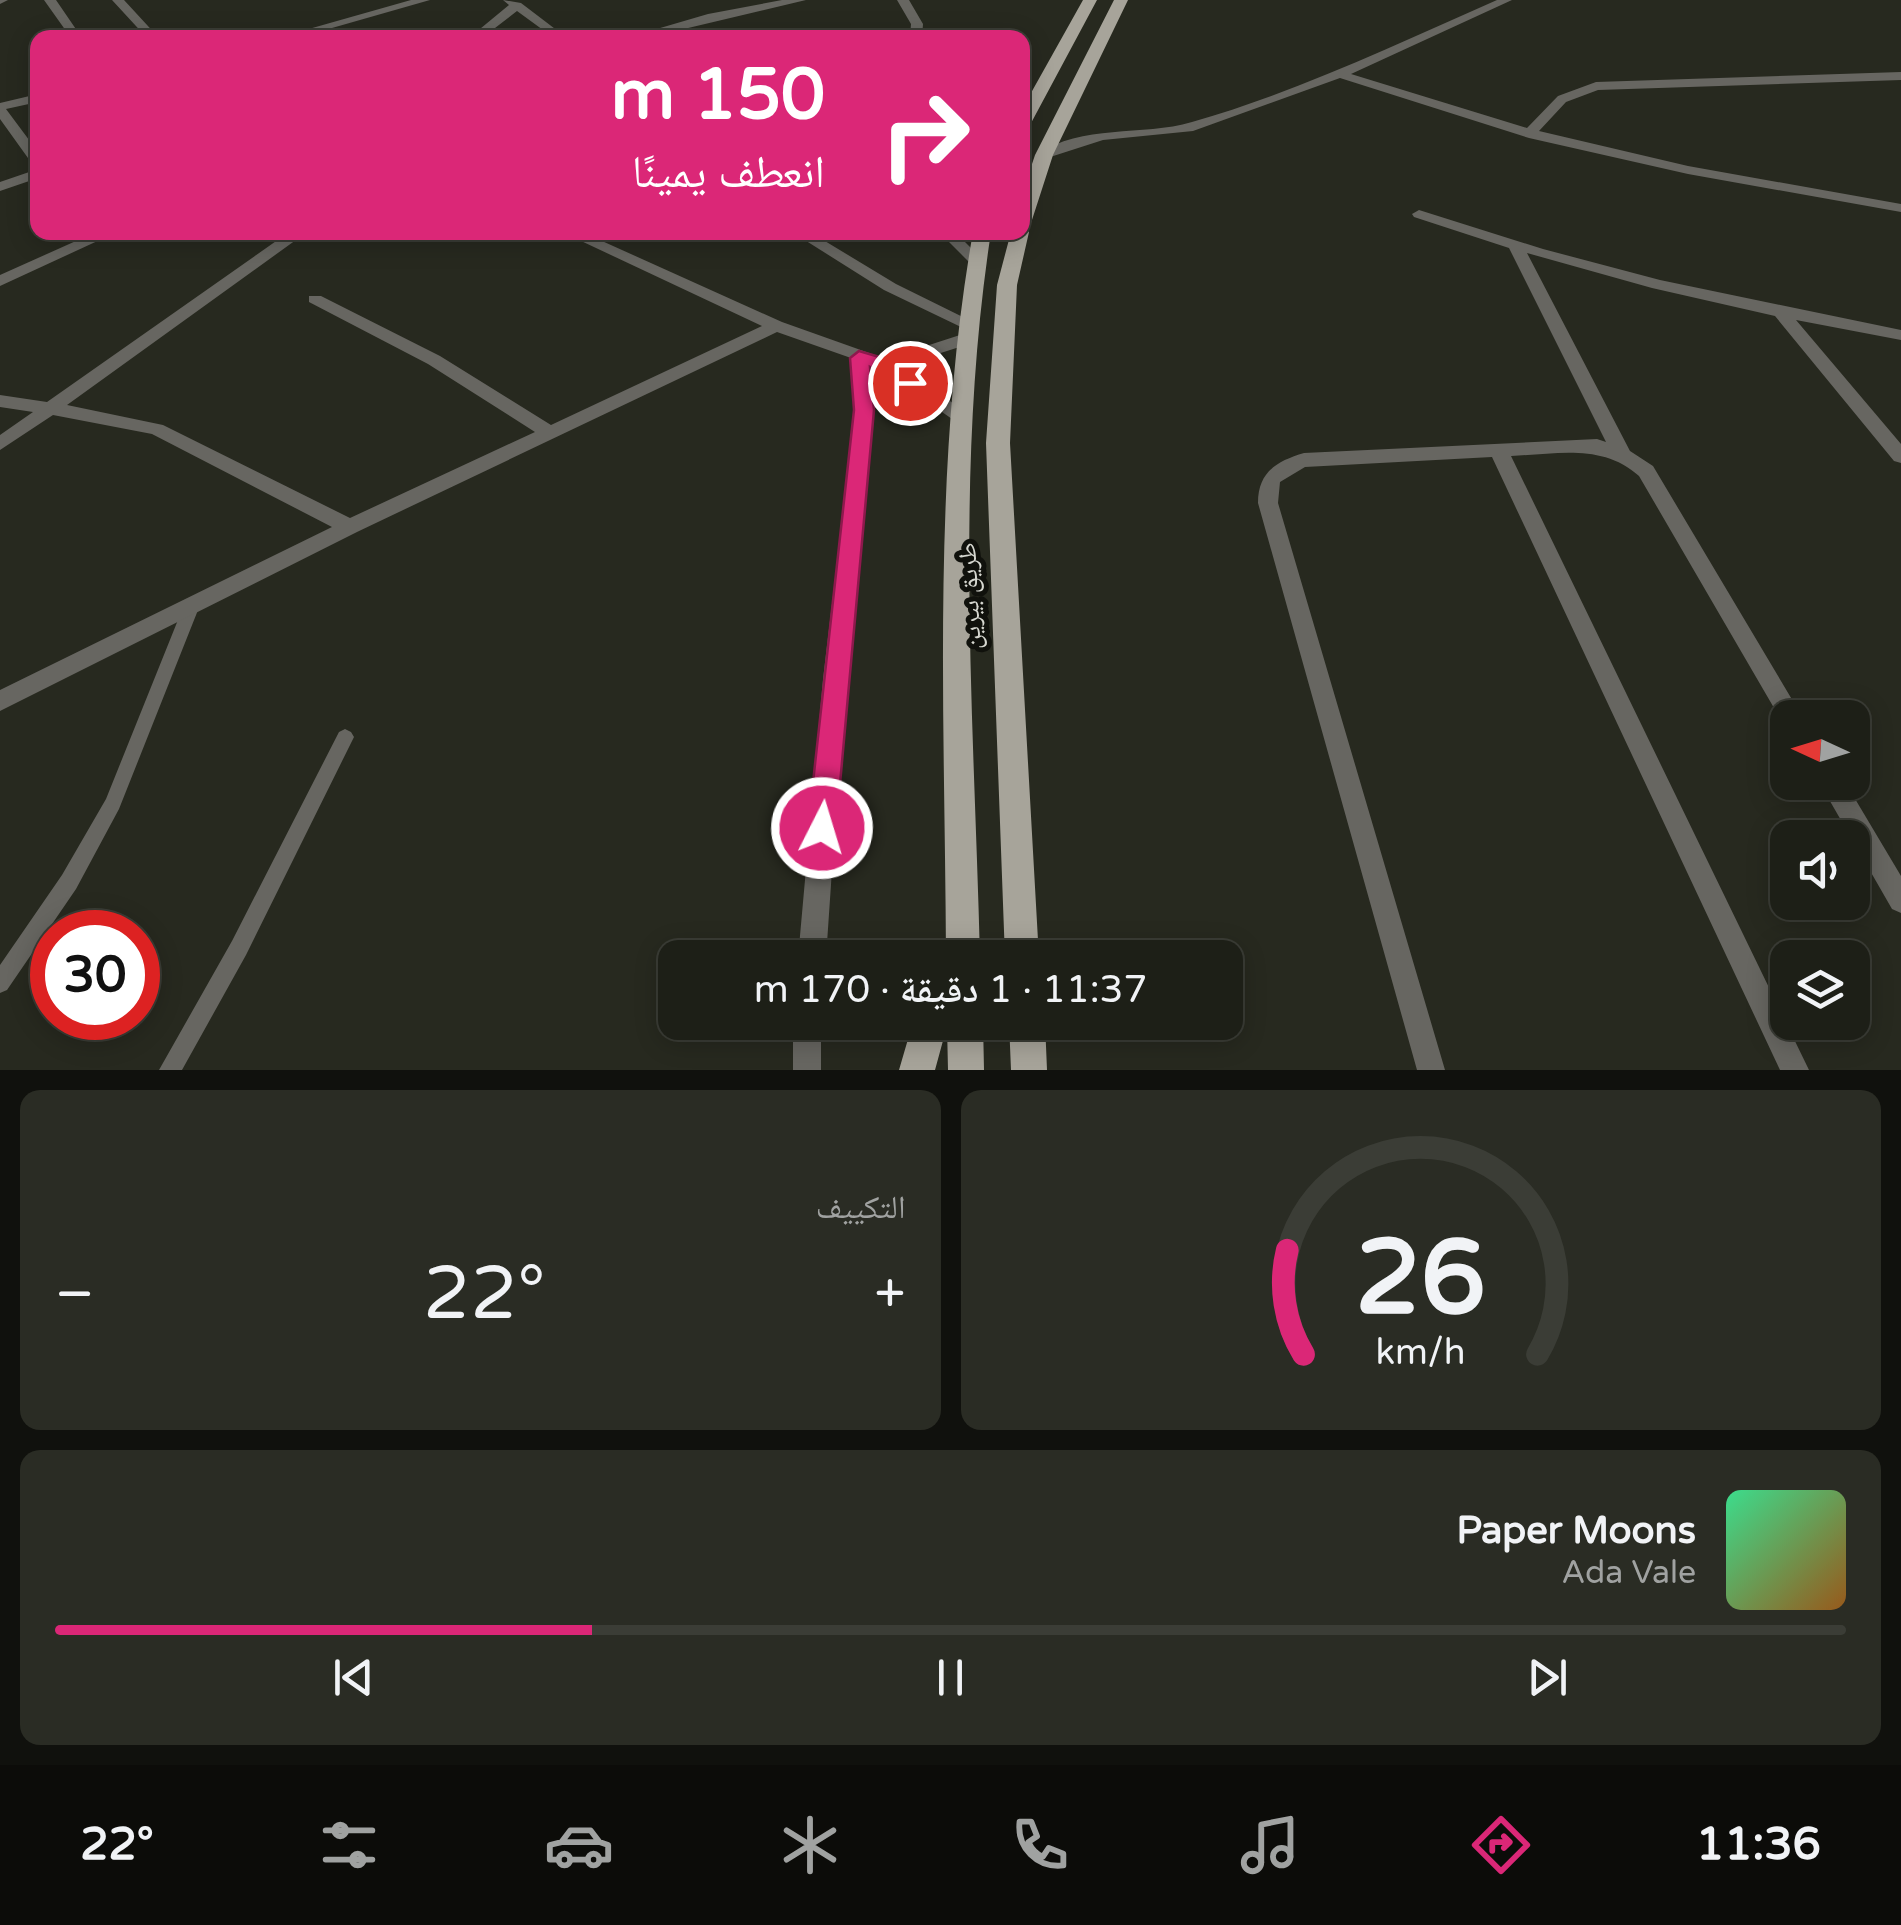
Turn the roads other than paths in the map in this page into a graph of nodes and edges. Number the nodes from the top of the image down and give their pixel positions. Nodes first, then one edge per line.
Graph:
1 (50, 0) edge
2 (118, 0) edge
3 (424, 0) edge
4 (800, 0) edge
5 (903, 0) edge
6 (1090, 0) edge
7 (1121, 0) edge
8 (1506, 0) edge
9 (513, 3) edge
10 (71, 30) edge
11 (146, 30) edge
12 (312, 30) edge
13 (483, 30) edge
14 (551, 30) edge
15 (660, 30) edge
16 (916, 30) edge
17 (1340, 74) junction
18 (1880, 76) junction
19 (1901, 76) edge
20 (1901, 94) edge
21 (30, 100) edge
22 (0, 108) edge
23 (1030, 110) edge
24 (1528, 134) junction
25 (30, 151) edge
26 (1044, 155) junction
27 (30, 176) edge
28 (0, 186) edge
29 (1030, 198) edge
30 (1901, 208) edge
31 (1419, 214) dead end
32 (92, 240) edge
33 (289, 240) edge
34 (587, 240) edge
35 (812, 240) edge
36 (954, 240) edge
37 (980, 240) edge
38 (1018, 240) edge
39 (1516, 247) junction
40 (975, 260) junction
41 (0, 281) edge
42 (315, 298) dead end
43 (1782, 314) junction
44 (776, 326) junction
45 (966, 331) junction
46 (1901, 335) edge
47 (859, 358) junction
48 (886, 366) junction
49 (0, 402) edge
50 (44, 411) junction
51 (961, 417) junction
52 (549, 432) junction
53 (0, 444) edge
54 (1498, 449) junction
55 (1622, 454) junction
56 (1901, 456) edge
57 (350, 527) junction
58 (192, 606) junction
59 (1781, 700) edge
60 (0, 701) edge
61 (345, 737) dead end
62 (1842, 800) edge
63 (1901, 900) edge
64 (962, 915) junction
65 (813, 940) edge
66 (955, 940) edge
67 (963, 940) edge
68 (1021, 940) edge
69 (0, 984) edge
70 (808, 1040) edge
71 (925, 1040) edge
72 (966, 1040) edge
73 (170, 1070) edge
74 (807, 1070) edge
75 (916, 1070) edge
76 (966, 1070) edge
77 (1431, 1070) edge
78 (1794, 1070) edge

1 - 10 street
2 - 11 street
3 - 12 street
4 - 15 street
5 - 16 street
6 - 23 main road
7 - 26 main road
8 - 17 street
9 - 13 street
9 - 14 street
17 - 24 street
17 - 26 street
18 - 19 street
18 - 20 street
18 - 24 street
21 - 22 street
22 - 25 street
24 - 30 street
26 - 29 main road
27 - 28 street
31 - 39 street
32 - 41 street
33 - 50 street
34 - 44 street
35 - 45 street
36 - 40 street
37 - 40 main road, طريق بيرين
38 - 68 main road, طريق بيرين
39 - 43 street
39 - 55 street
40 - 45 main road, طريق بيرين
42 - 52 street
43 - 46 street
43 - 56 street
44 - 47 street
44 - 52 street
45 - 48 street
45 - 51 main road, طريق بيرين
47 - 48 street
47 - 65 street
48 - 51 street
49 - 50 street
50 - 53 street
50 - 57 street
51 - 64 main road, طريق بيرين
52 - 57 street
54 - 55 street
54 - 77 street
54 - 78 street
55 - 59 street
57 - 58 street
58 - 60 street
58 - 69 lane
61 - 73 lane
62 - 63 street
64 - 66 main road
64 - 67 main road, طريق بيرين
70 - 74 street
71 - 75 main road
72 - 76 main road

